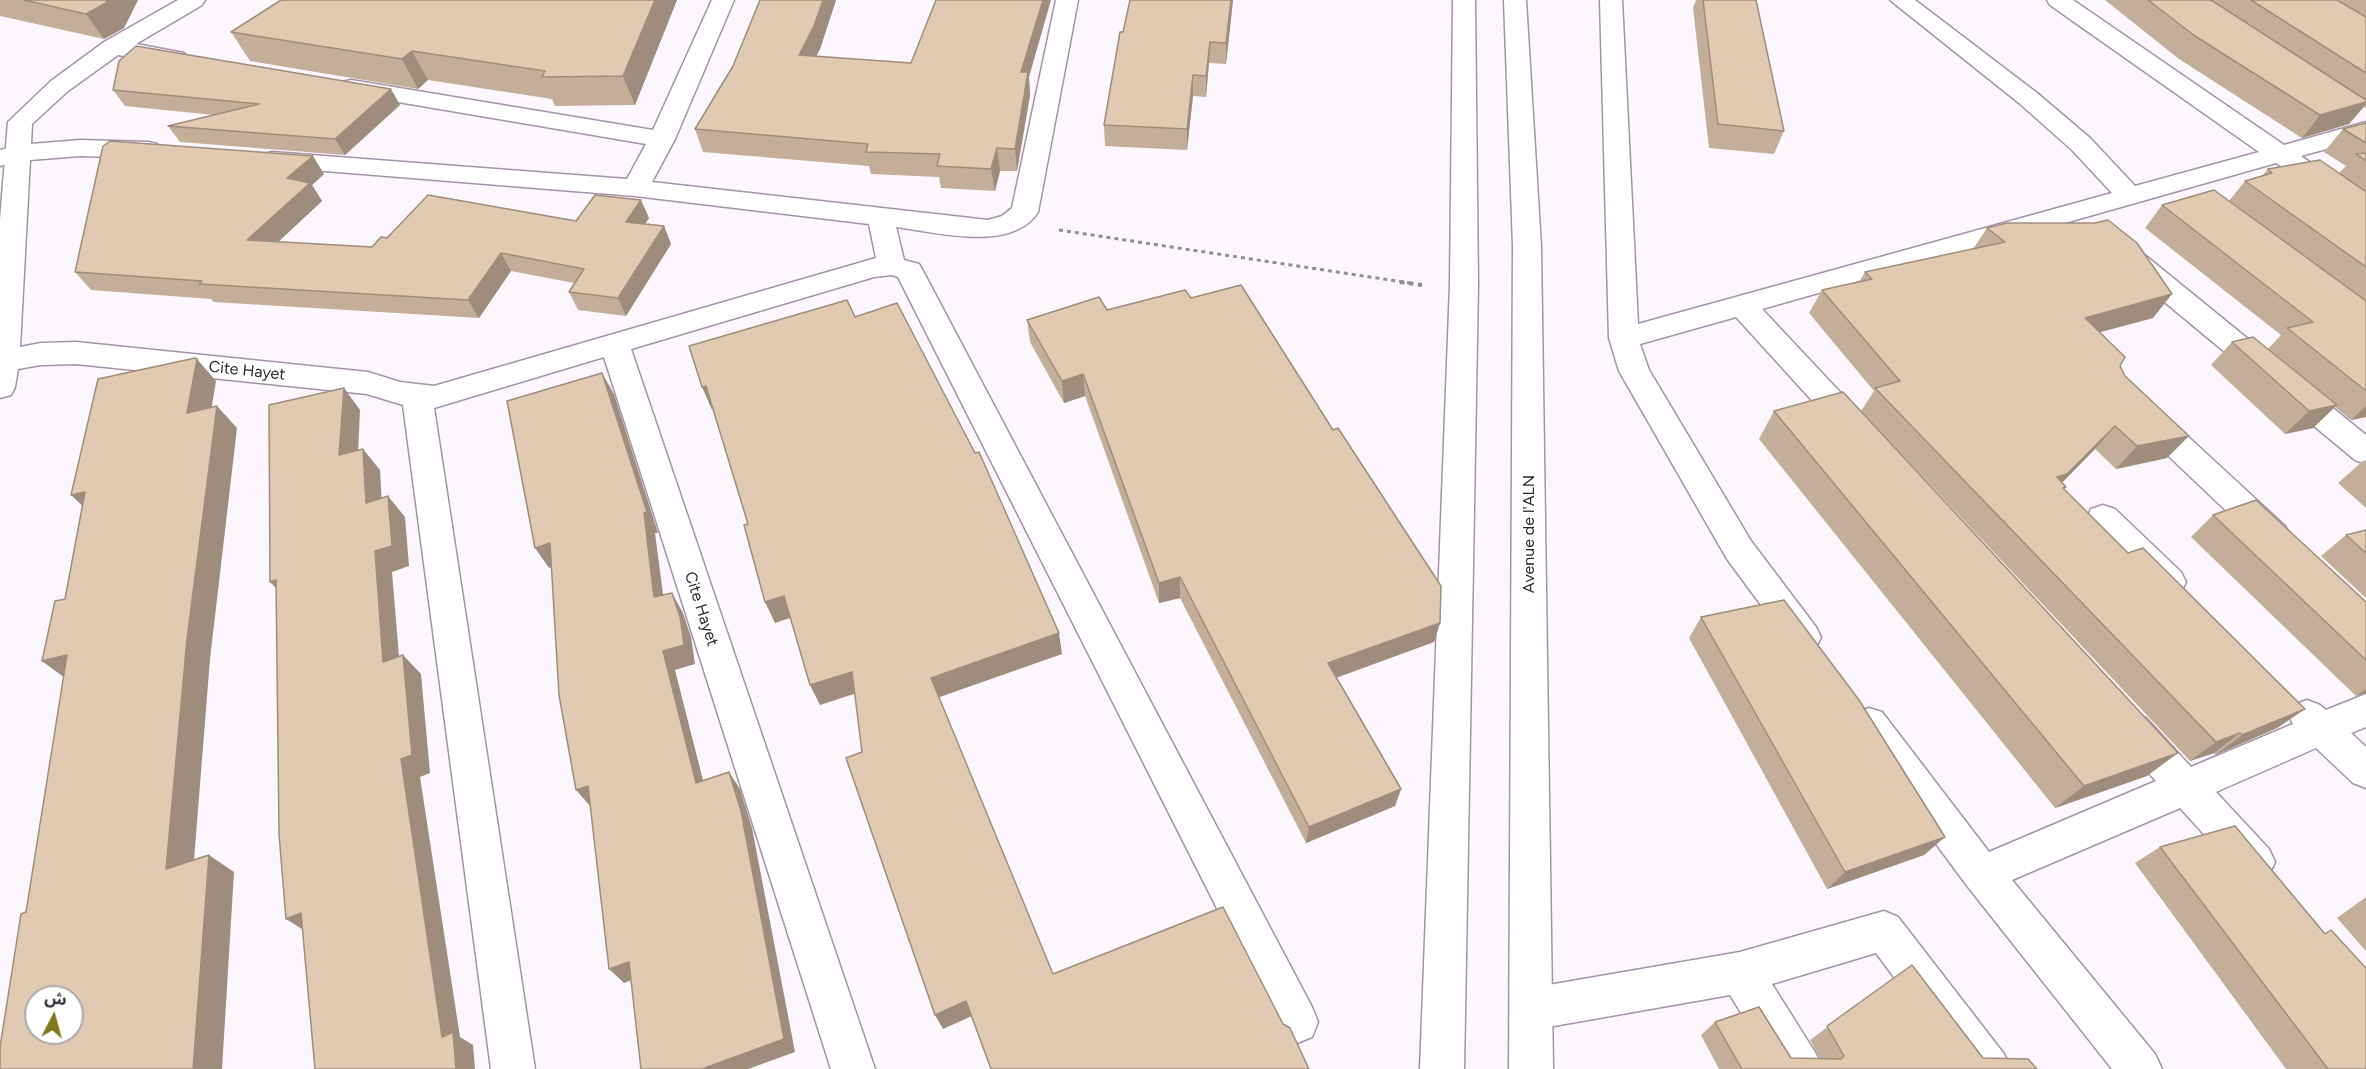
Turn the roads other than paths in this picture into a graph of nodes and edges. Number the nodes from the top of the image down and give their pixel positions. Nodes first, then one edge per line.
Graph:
1 (194, 0) edge
2 (723, 0) edge
3 (1066, 0) edge
4 (1464, 0) edge
5 (1515, 0) edge
6 (1611, 0) edge
7 (1900, 0) edge
8 (2058, 0) edge
9 (112, 47) junction
10 (194, 61) edge
11 (323, 82) edge
12 (2366, 130) edge
13 (662, 139) junction
14 (175, 152) edge
15 (2279, 154) junction
16 (9, 155) edge
17 (246, 158) edge
18 (2177, 183) junction
19 (635, 188) junction
20 (2130, 196) junction
21 (2205, 204) edge
22 (2074, 212) junction
23 (2366, 214) edge
24 (880, 215) junction
25 (892, 266) junction
26 (1742, 305) junction
27 (1624, 338) junction
28 (614, 343) junction
29 (1, 370) edge
30 (417, 396) junction
31 (2127, 398) edge
32 (1875, 450) edge
33 (2366, 452) edge
34 (2103, 518) dead end
35 (2298, 559) edge
36 (2196, 608) edge
37 (1825, 664) edge
38 (2288, 697) edge
39 (1854, 703) edge
40 (2114, 709) edge
41 (2366, 710) edge
42 (2322, 729) junction
43 (2366, 771) edge
44 (2186, 787) junction
45 (1982, 874) junction
46 (2280, 889) edge
47 (1740, 973) junction
48 (1531, 1009) junction
49 (1297, 1022) dead end
50 (513, 1069) edge
51 (853, 1069) edge
52 (1442, 1069) edge
53 (1531, 1069) edge
54 (1801, 1069) edge
55 (1989, 1069) edge
56 (2140, 1069) edge

1 - 9 street
2 - 13 street
3 - 24 street
4 - 52 street
5 - 48 street, Avenue de l'ALN
6 - 27 street
7 - 20 street
8 - 15 street
9 - 10 street
9 - 16 street
11 - 13 street
12 - 15 street
13 - 19 street
14 - 16 street
15 - 18 street
15 - 23 street
16 - 29 street
17 - 19 street
18 - 20 street
18 - 21 street
19 - 24 street
20 - 22 street
22 - 26 street
22 - 33 street
24 - 25 street
25 - 28 street
25 - 49 street
26 - 27 street
26 - 32 street
27 - 37 street
28 - 30 street, Cite Hayet
28 - 51 street, Cite Hayet
29 - 30 street, Cite Hayet
30 - 50 street
31 - 35 street
34 - 36 street
38 - 42 street
39 - 45 street
40 - 44 street
41 - 42 street
42 - 43 street
42 - 44 street
44 - 45 street
44 - 46 street
45 - 56 street
47 - 48 street
47 - 54 street
47 - 55 street
48 - 53 street, Avenue de l'ALN

